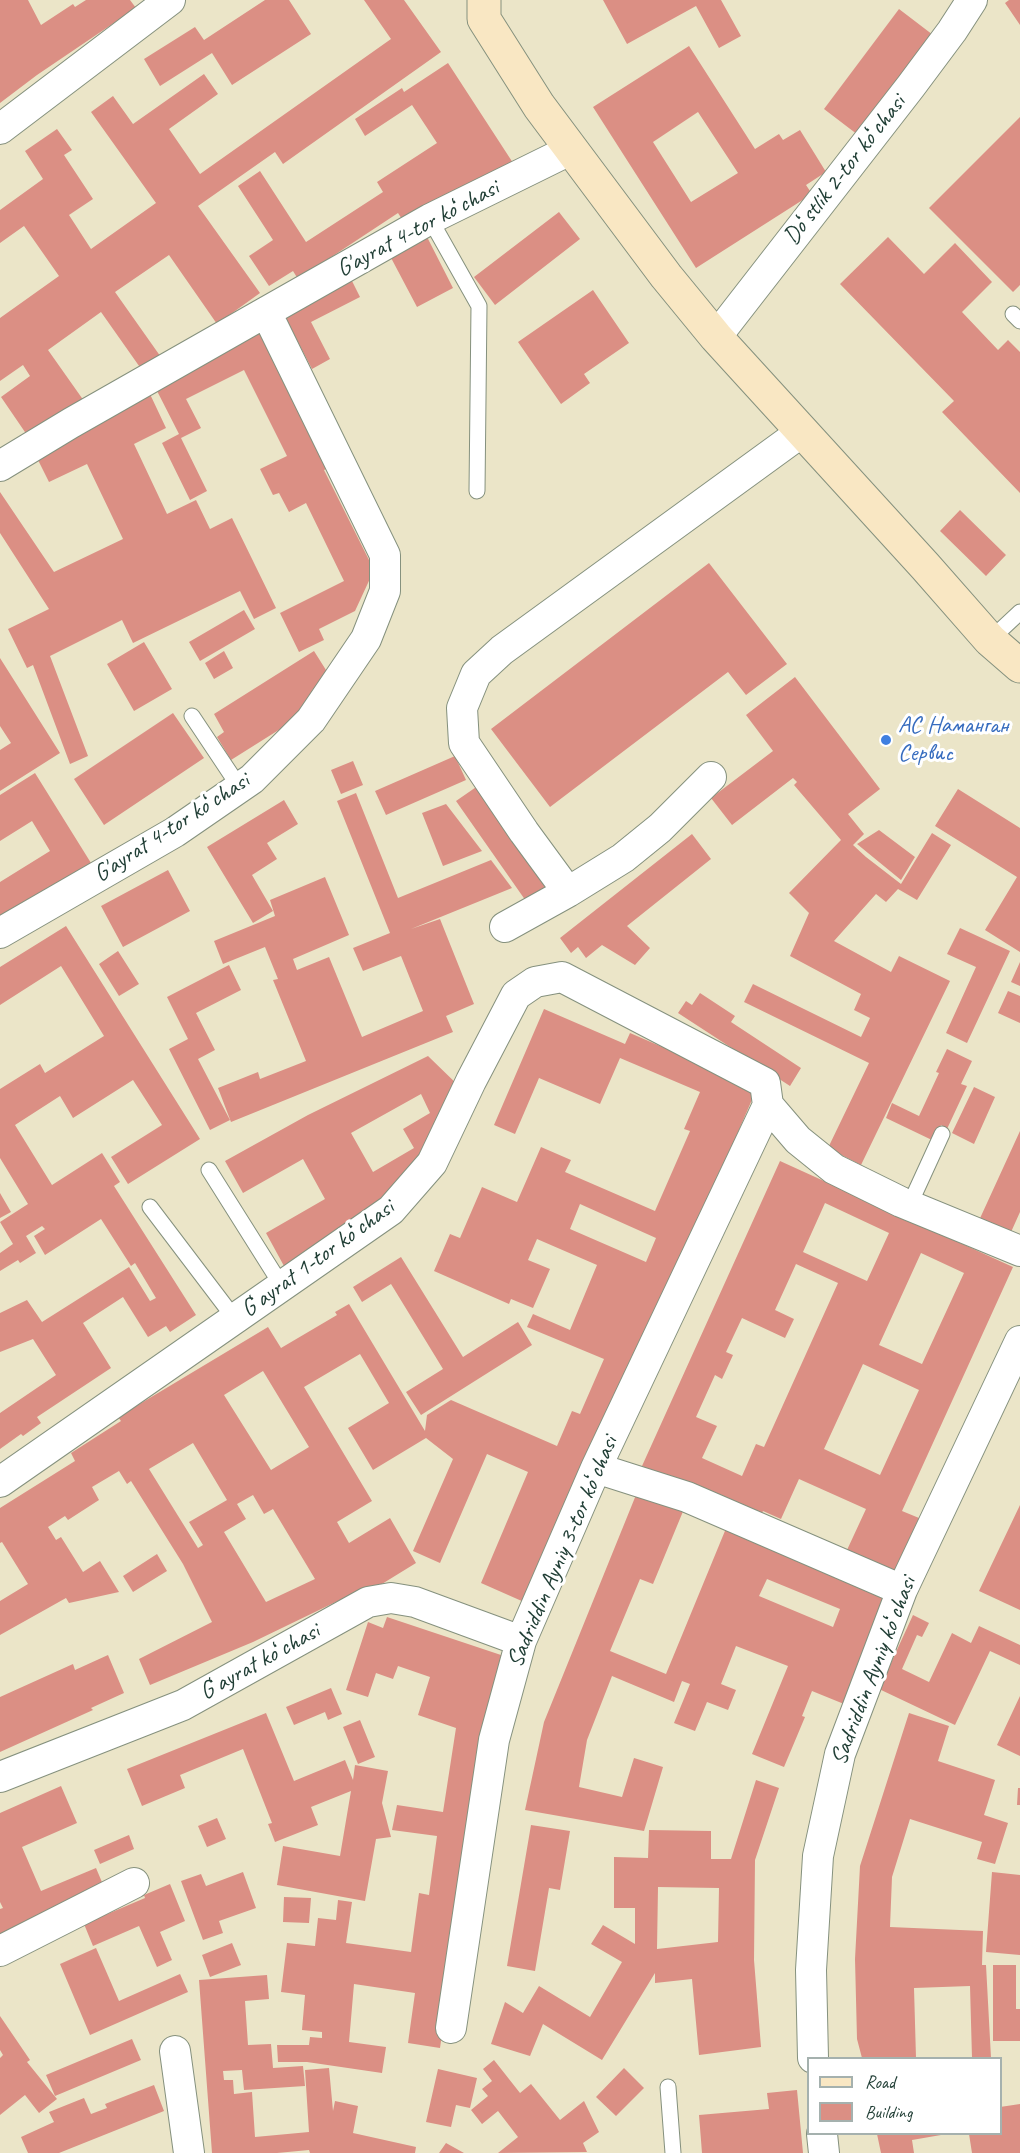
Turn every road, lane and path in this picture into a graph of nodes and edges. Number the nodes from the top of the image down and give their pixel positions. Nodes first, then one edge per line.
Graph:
1 (170, 0) edge
2 (972, 0) edge
3 (478, 6) edge
4 (0, 129) edge
5 (572, 149) junction
6 (430, 219) junction
7 (266, 312) junction
8 (716, 338) junction
9 (803, 431) junction
10 (0, 466) edge
11 (477, 491) dead end
12 (1020, 612) edge
13 (990, 640) junction
14 (1020, 666) edge
15 (192, 716) dead end
16 (711, 777) dead end
17 (240, 788) junction
18 (568, 892) junction
19 (505, 927) dead end
20 (0, 933) edge
21 (768, 1105) junction
22 (942, 1134) dead end
23 (209, 1170) dead end
24 (909, 1206) junction
25 (150, 1207) dead end
26 (1020, 1251) edge
27 (282, 1286) junction
28 (235, 1319) junction
29 (1020, 1341) edge
30 (596, 1468) junction
31 (0, 1482) edge
32 (902, 1590) junction
33 (521, 1641) junction
34 (0, 1777) edge
35 (134, 1883) dead end
36 (0, 1951) edge
37 (451, 2028) dead end
38 (176, 2051) dead end
39 (813, 2057) edge
40 (668, 2087) dead end
41 (822, 2135) edge
42 (189, 2153) edge
43 (673, 2153) edge
44 (824, 2153) edge

1 - 4 street
2 - 8 street, Doʻstlik 2-tor koʻchasi
3 - 5 street
5 - 6 street, G'ayrat 4-tor koʻchasi
5 - 8 street
6 - 7 street, G'ayrat 4-tor koʻchasi
6 - 11 lane
7 - 10 street, G'ayrat 4-tor koʻchasi
7 - 17 street, G'ayrat 4-tor koʻchasi
8 - 9 street
9 - 13 street
9 - 18 street
12 - 13 lane
13 - 14 street
15 - 17 lane
16 - 18 street
17 - 20 street, G'ayrat 4-tor koʻchasi
18 - 19 street
21 - 24 street
21 - 27 street, Gʻayrat 1-tor koʻchasi
21 - 30 street, Sadriddin Ayniy 3-tor koʻchasi
22 - 24 lane
23 - 27 lane
24 - 26 street
25 - 28 lane
27 - 28 street, Gʻayrat 1-tor koʻchasi
28 - 31 street, Gʻayrat 1-tor koʻchasi
29 - 32 street, Sadriddin Ayniy koʻchasi
30 - 32 street
30 - 33 street, Sadriddin Ayniy 3-tor koʻchasi
32 - 39 street, Sadriddin Ayniy koʻchasi
33 - 34 street, Gʻayrat koʻchasi
33 - 37 street, Sadriddin Ayniy 3-tor koʻchasi
35 - 36 street
38 - 42 street
40 - 43 lane
41 - 44 street

